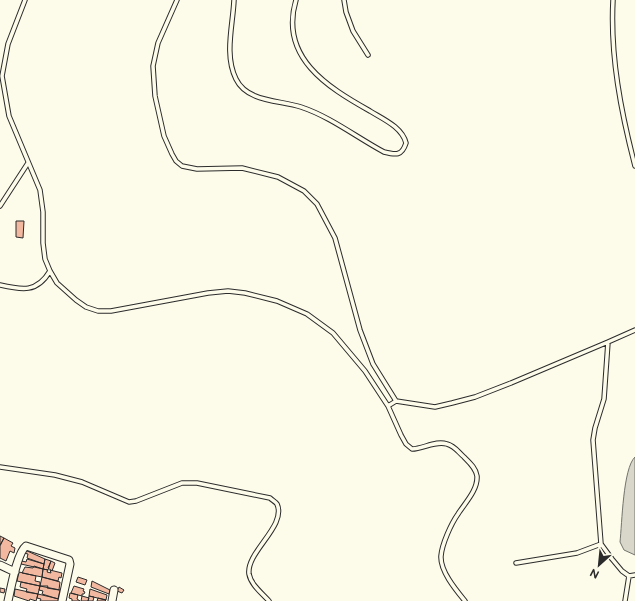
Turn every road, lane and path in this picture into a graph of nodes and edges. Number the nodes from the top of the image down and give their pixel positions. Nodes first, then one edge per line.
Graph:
1 (25, 0) edge
2 (177, 0) edge
3 (234, 0) edge
4 (296, 0) edge
5 (344, 0) edge
6 (613, 0) edge
7 (368, 55) dead end
8 (28, 163) junction
9 (635, 166) edge
10 (0, 206) edge
11 (50, 271) junction
12 (0, 285) edge
13 (635, 330) edge
14 (608, 342) junction
15 (396, 401) junction
16 (388, 406) junction
17 (0, 467) edge
18 (601, 544) junction
19 (516, 563) dead end
20 (0, 565) edge
21 (15, 572) junction
22 (635, 575) edge
23 (630, 576) junction
24 (114, 590) dead end
25 (8, 601) edge
26 (62, 601) edge
27 (112, 601) edge
28 (270, 601) edge
29 (465, 601) edge
30 (625, 601) edge

1 - 8 lane
2 - 15 lane
3 - 4 lane
5 - 7 lane
6 - 9 lane
8 - 10 lane
8 - 11 lane
11 - 12 lane
11 - 16 lane
13 - 14 lane
14 - 15 lane
14 - 18 lane
15 - 16 lane
16 - 29 lane
17 - 28 lane
18 - 19 lane
18 - 23 lane
20 - 21 street
21 - 25 street
21 - 26 street
22 - 23 lane
23 - 30 lane
24 - 27 street

